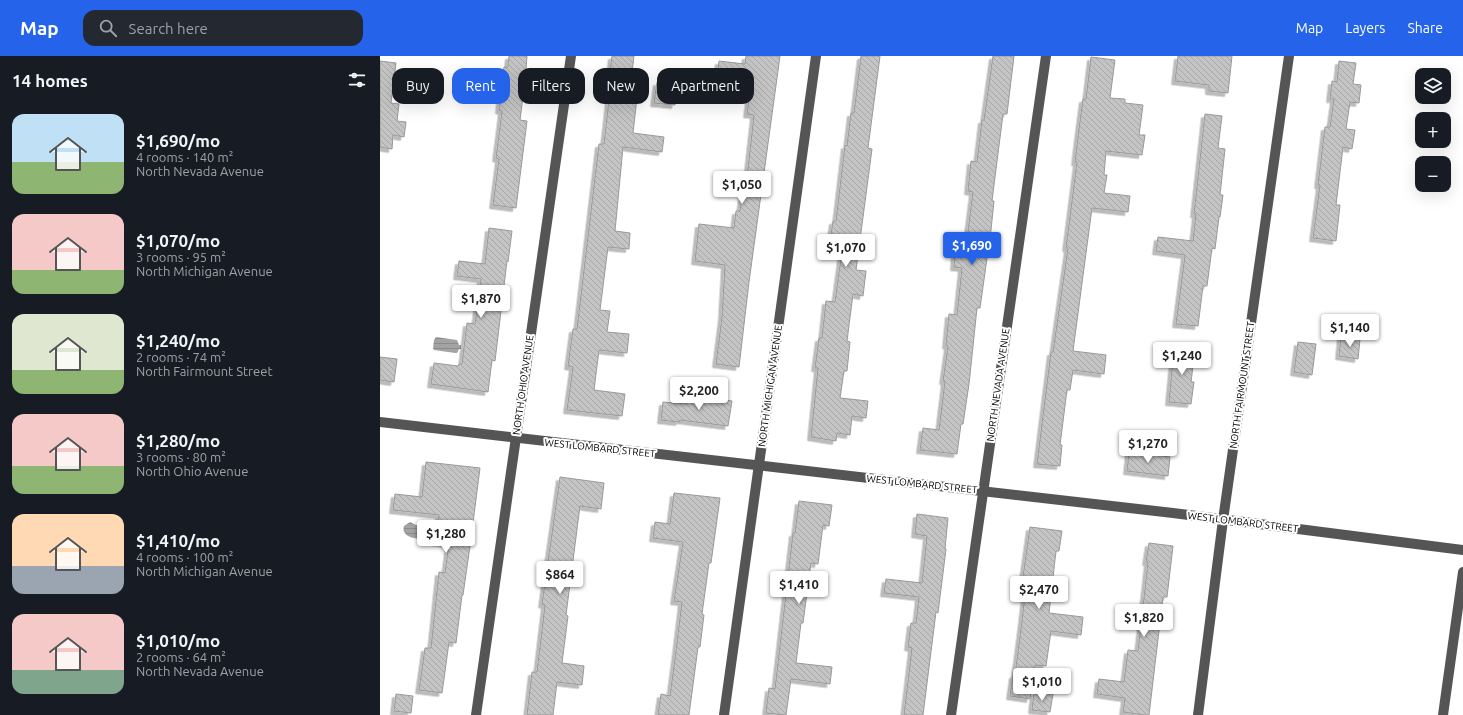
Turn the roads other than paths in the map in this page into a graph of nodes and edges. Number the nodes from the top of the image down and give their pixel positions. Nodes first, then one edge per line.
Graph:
1 (571, 56) edge
2 (816, 56) edge
3 (1046, 56) edge
4 (1289, 56) edge
5 (380, 422) edge
6 (516, 438) junction
7 (759, 466) junction
8 (983, 491) junction
9 (1223, 520) junction
10 (1463, 550) edge
11 (1463, 572) edge
12 (476, 715) edge
13 (724, 715) edge
14 (951, 715) edge
15 (1198, 715) edge
16 (1443, 715) edge

1 - 6 street, NORTH OHIO AVENUE
2 - 7 street, NORTH MICHIGAN AVENUE
3 - 8 street, NORTH NEVADA AVENUE
4 - 9 street, NORTH FAIRMOUNT STREET
5 - 6 street, WEST LOMBARD STREET
6 - 7 street, WEST LOMBARD STREET
6 - 12 street, NORTH OHIO AVENUE
7 - 8 street, WEST LOMBARD STREET
7 - 13 street, NORTH MICHIGAN AVENUE
8 - 9 street, WEST LOMBARD STREET
8 - 14 street, NORTH NEVADA AVENUE
9 - 10 street, WEST LOMBARD STREET
9 - 15 street, NORTH FAIRMOUNT STREET
11 - 16 street

